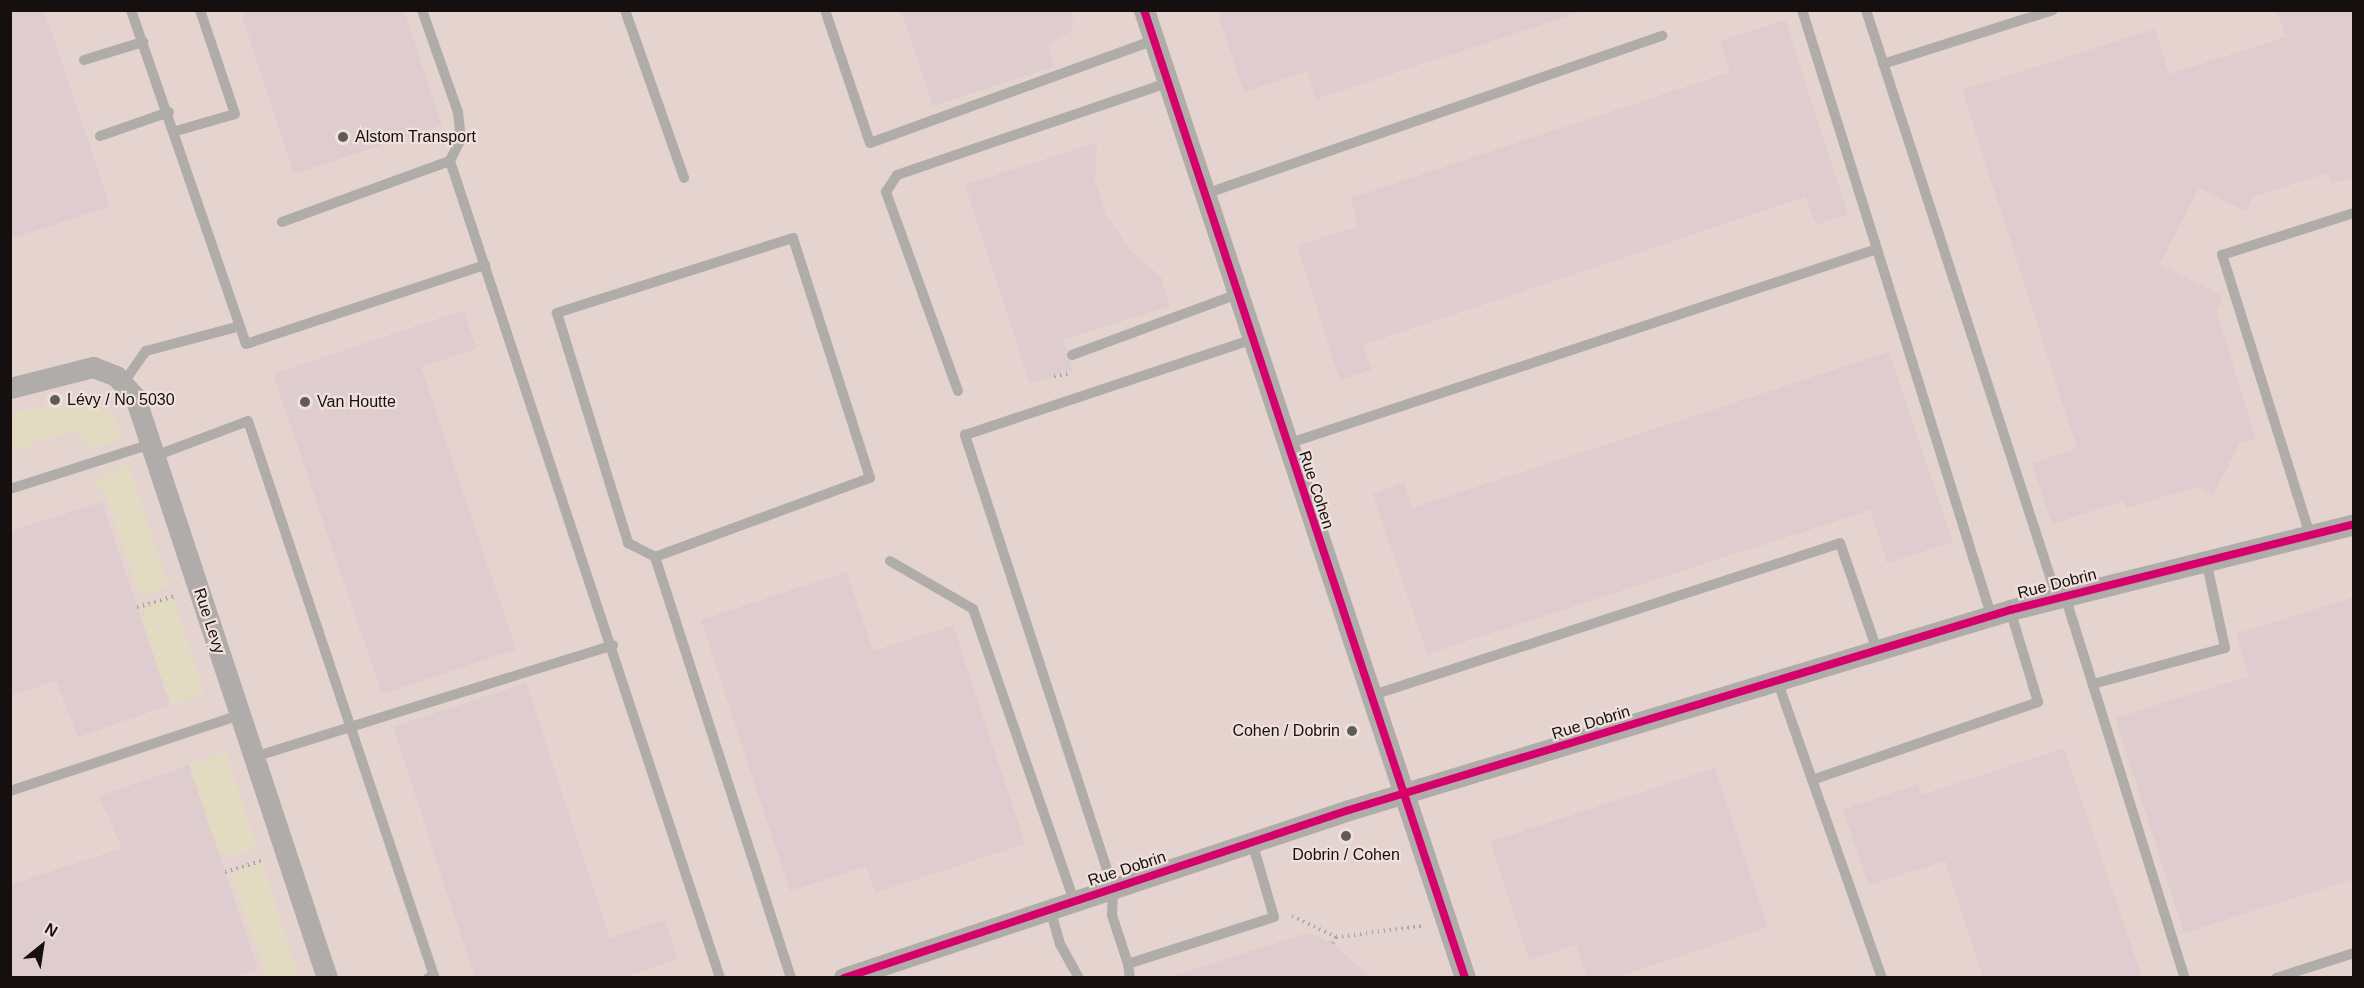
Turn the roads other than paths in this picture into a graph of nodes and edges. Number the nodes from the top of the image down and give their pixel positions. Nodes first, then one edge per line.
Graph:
1 (131, 10) edge
2 (200, 10) edge
3 (422, 10) edge
4 (625, 10) edge
5 (825, 10) edge
6 (1144, 10) edge
7 (1802, 10) edge
8 (1866, 10) edge
9 (2053, 10) edge
10 (1662, 36) dead end
11 (1154, 40) junction
12 (143, 42) junction
13 (84, 60) dead end
14 (1883, 64) junction
15 (1168, 83) junction
16 (169, 112) junction
17 (176, 131) junction
18 (100, 136) dead end
19 (450, 161) junction
20 (684, 178) dead end
21 (1205, 194) junction
22 (2354, 213) edge
23 (282, 222) dead end
24 (1877, 249) junction
25 (485, 265) junction
26 (1238, 294) junction
27 (240, 326) junction
28 (1252, 339) junction
29 (1072, 355) dead end
30 (124, 382) junction
31 (10, 388) edge
32 (958, 391) dead end
33 (1287, 444) junction
34 (153, 450) junction
35 (10, 489) edge
36 (2354, 524) edge
37 (2310, 535) junction
38 (655, 557) junction
39 (2206, 560) junction
40 (890, 561) dead end
41 (2061, 597) junction
42 (2001, 613) junction
43 (613, 645) junction
44 (1877, 650) junction
45 (1777, 680) junction
46 (2093, 684) junction
47 (1370, 696) junction
48 (240, 715) junction
49 (349, 728) junction
50 (254, 758) junction
51 (1812, 780) junction
52 (10, 791) edge
53 (1403, 794) junction
54 (1252, 842) junction
55 (1113, 888) junction
56 (1074, 901) junction
57 (1050, 909) junction
58 (2354, 953) edge
59 (1128, 964) junction
60 (327, 978) edge
61 (428, 978) edge
62 (720, 978) edge
63 (791, 978) edge
64 (844, 978) edge
65 (1078, 978) edge
66 (1130, 978) edge
67 (1465, 978) edge
68 (1882, 978) edge
69 (2185, 978) edge
70 (2276, 978) edge

1 - 12 lane
2 - 17 lane
3 - 19 lane
4 - 20 lane
5 - 11 lane
6 - 11 street, Rue Cohen
7 - 24 lane
8 - 14 lane
9 - 14 lane
10 - 21 lane
11 - 15 street, Rue Cohen
12 - 13 lane
12 - 16 lane
14 - 41 lane
15 - 21 street, Rue Cohen
15 - 32 lane
16 - 17 lane
16 - 18 lane
17 - 27 lane
19 - 23 lane
19 - 25 lane
21 - 26 street, Rue Cohen
22 - 37 lane
24 - 33 lane
24 - 42 lane
25 - 27 lane
25 - 43 lane
26 - 28 street, Rue Cohen
26 - 29 lane
27 - 30 lane
28 - 33 street, Rue Cohen
28 - 55 lane
30 - 31 street
30 - 34 street, Rue Levy
33 - 47 street, Rue Cohen
34 - 35 lane
34 - 48 street, Rue Levy
34 - 49 lane
36 - 37 street, Rue Dobrin
37 - 39 street, Rue Dobrin
38 - 38 lane
38 - 63 lane
39 - 41 street, Rue Dobrin
39 - 46 lane
40 - 56 lane
41 - 42 street, Rue Dobrin
41 - 46 lane
42 - 44 street, Rue Dobrin
42 - 51 lane
43 - 49 lane
43 - 62 lane
44 - 45 street, Rue Dobrin
44 - 47 lane
45 - 51 lane
45 - 53 street, Rue Dobrin
46 - 69 lane
47 - 53 street, Rue Cohen
48 - 50 street, Rue Levy
48 - 52 lane
49 - 50 lane
49 - 61 lane
50 - 60 street, Rue Levy
51 - 68 lane
53 - 54 street, Rue Dobrin
53 - 67 street, Rue Cohen
54 - 55 street, Rue Dobrin
54 - 59 lane
55 - 56 street, Rue Dobrin
55 - 59 lane
56 - 57 street, Rue Dobrin
57 - 64 street, Rue Dobrin
57 - 65 lane
58 - 70 lane
59 - 66 lane

